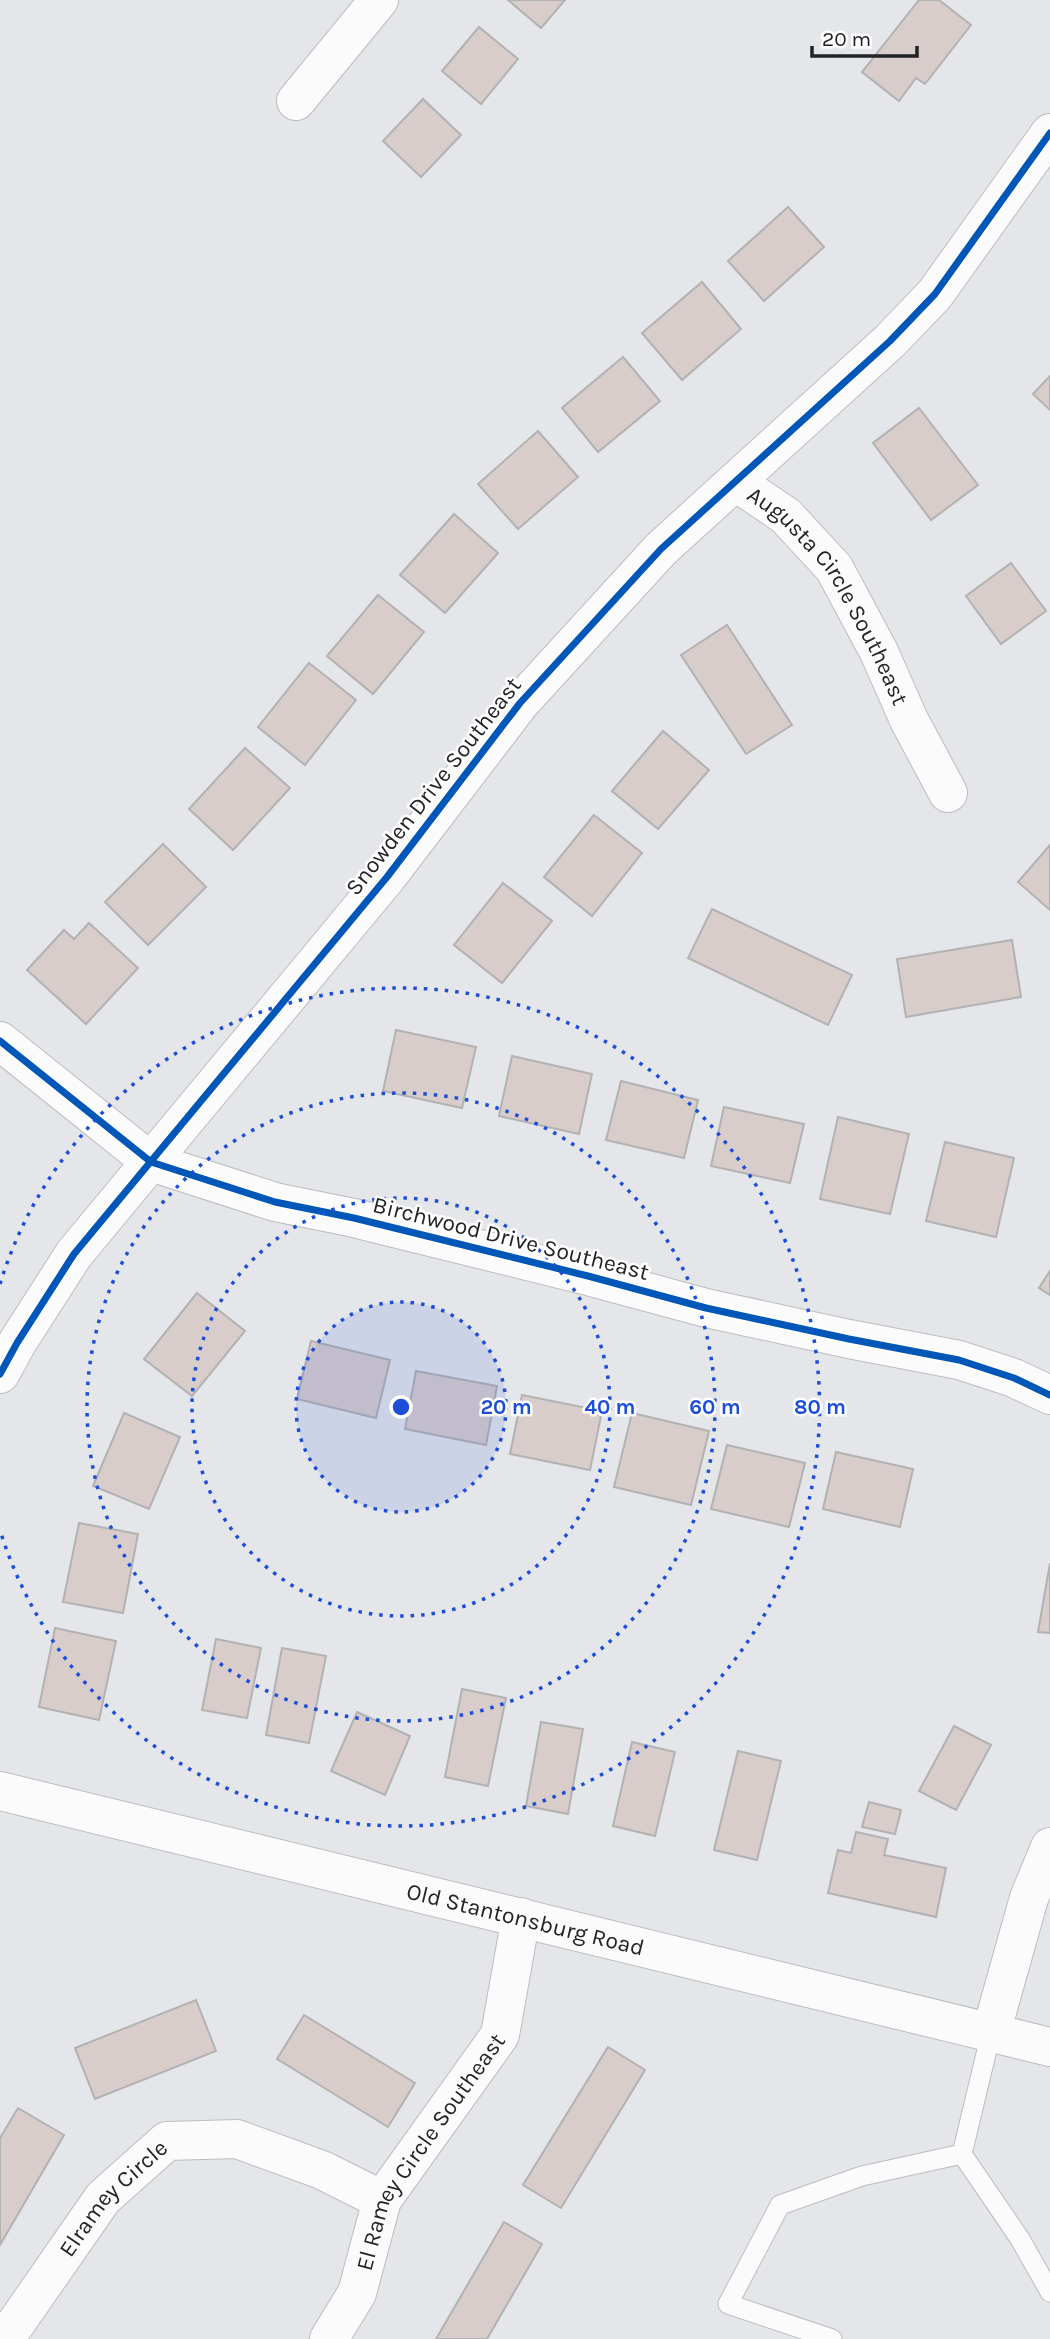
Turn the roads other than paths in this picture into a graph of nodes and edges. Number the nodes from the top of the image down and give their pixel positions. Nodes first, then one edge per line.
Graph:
1 (379, 0) edge
2 (296, 101) dead end
3 (1050, 133) edge
4 (736, 482) junction
5 (948, 793) dead end
6 (0, 1041) edge
7 (151, 1162) junction
8 (0, 1374) edge
9 (1050, 1395) edge
10 (0, 1791) edge
11 (1050, 1847) edge
12 (521, 1917) junction
13 (991, 2033) junction
14 (1050, 2047) edge
15 (962, 2154) junction
16 (382, 2200) junction
17 (1047, 2281) edge
18 (0, 2336) edge
19 (329, 2339) edge
20 (832, 2339) edge

1 - 2 street
3 - 4 street, Snowden Drive Southeast
4 - 5 street, Augusta Circle Southeast
4 - 7 street, Snowden Drive Southeast
6 - 7 street, Birchwood Drive Southeast
7 - 8 street, Snowden Drive Southeast
7 - 9 street, Birchwood Drive Southeast
10 - 12 street, Old Stantonsburg Road
11 - 13 street
12 - 13 street, Old Stantonsburg Road
12 - 16 street, El Ramey Circle Southeast
13 - 14 street, Old Stantonsburg Road
13 - 15 lane
15 - 17 lane
15 - 20 lane
16 - 18 street, Elramey Circle
16 - 19 street, El Ramey Circle Southeast

